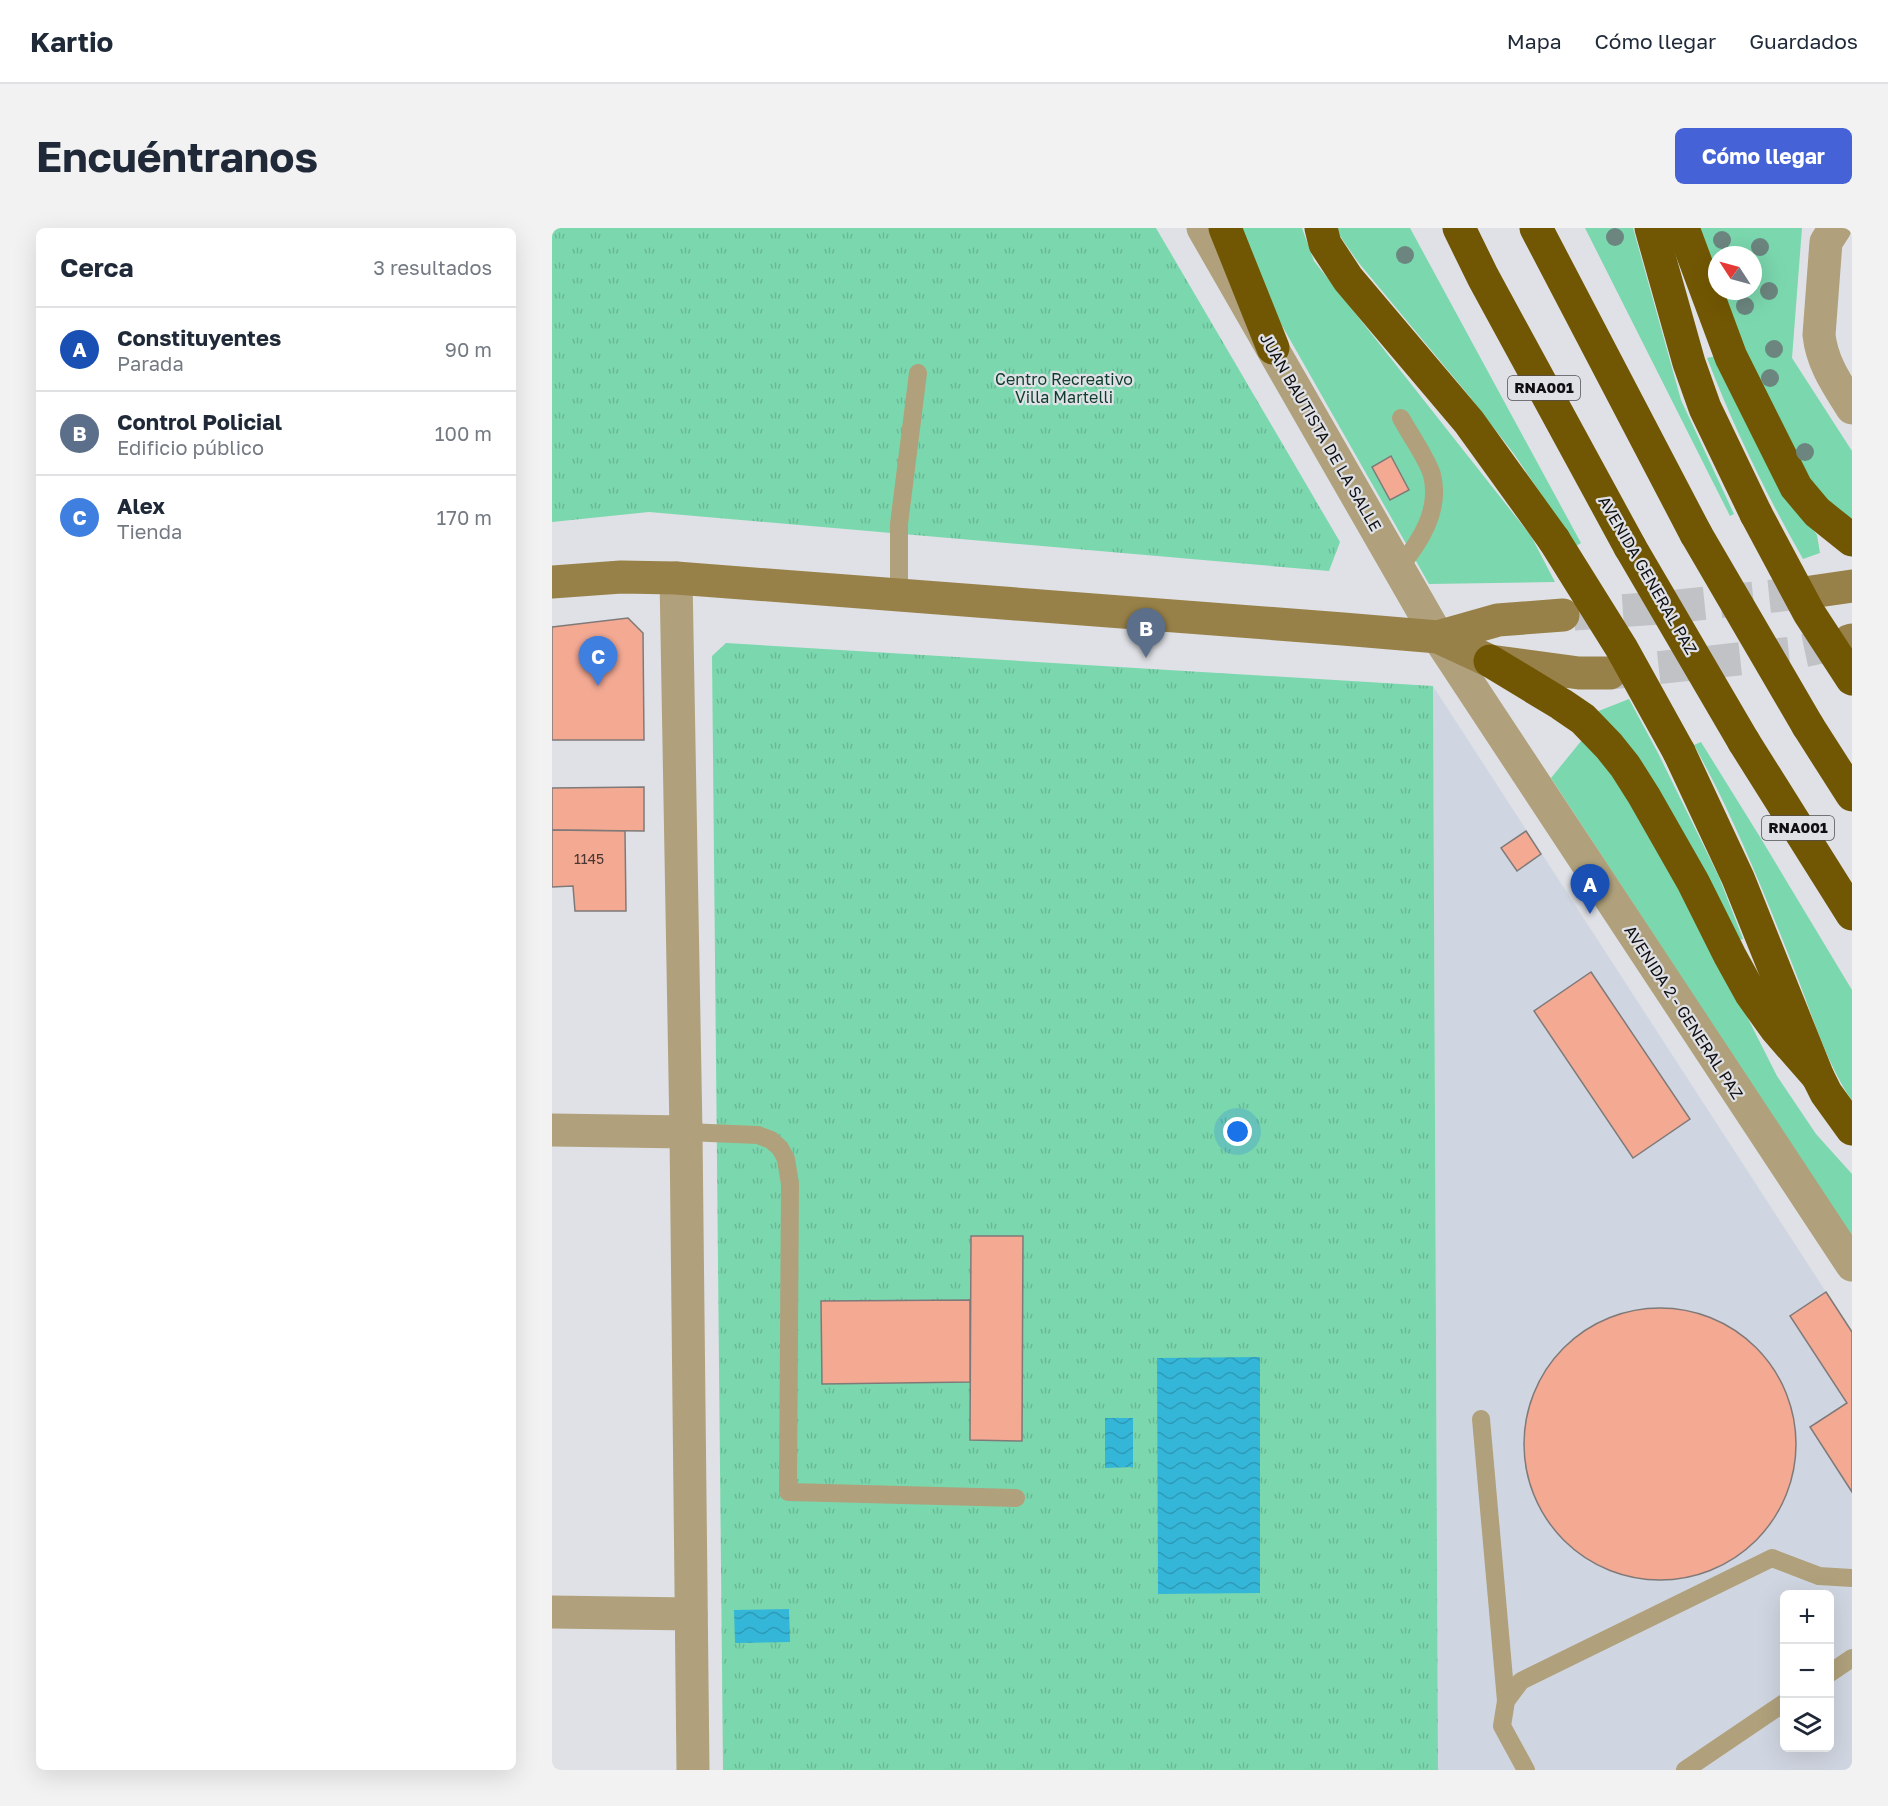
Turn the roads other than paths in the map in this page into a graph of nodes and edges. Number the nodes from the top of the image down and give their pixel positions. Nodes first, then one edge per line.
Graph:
1 (1203, 228) edge
2 (1225, 228) edge
3 (1321, 228) edge
4 (1459, 228) edge
5 (1536, 228) edge
6 (1651, 228) edge
7 (1683, 228) edge
8 (1828, 233) edge
9 (1273, 348) junction
10 (918, 373) dead end
11 (1852, 408) edge
12 (1401, 418) dead end
13 (1852, 540) edge
14 (1399, 568) junction
15 (676, 578) junction
16 (552, 582) edge
17 (1852, 586) edge
18 (1811, 592) tunnel mouth
19 (899, 596) junction
20 (1563, 615) tunnel mouth
21 (1438, 637) junction
22 (1490, 661) junction
23 (1610, 673) tunnel mouth
24 (1852, 679) edge
25 (1852, 795) edge
26 (1852, 914) edge
27 (1818, 1077) junction
28 (1852, 1128) edge
29 (552, 1130) edge
30 (686, 1132) junction
31 (1852, 1265) edge
32 (1481, 1419) dead end
33 (1016, 1498) dead end
34 (1852, 1578) edge
35 (552, 1612) edge
36 (691, 1614) junction
37 (1852, 1658) edge
38 (1834, 1670) edge
39 (1506, 1701) junction
40 (1780, 1706) edge
41 (693, 1770) edge
42 (1526, 1770) edge
43 (1685, 1770) edge

1 - 9 street, JUAN BAUTISTA DE LA SALLE
2 - 9 highway
3 - 27 highway, bridge
4 - 26 highway, AVENIDA GENERAL PAZ / RNA001, bridge
5 - 25 highway, bridge
6 - 24 highway, bridge
7 - 13 highway
8 - 11 street
9 - 14 street, JUAN BAUTISTA DE LA SALLE
10 - 19 lane
12 - 14 lane
14 - 21 street, JUAN BAUTISTA DE LA SALLE
15 - 16 main road
15 - 19 main road
15 - 30 street
17 - 18 main road
19 - 21 main road
20 - 21 main road
21 - 22 main road
21 - 31 street, AVENIDA 2 - GENERAL PAZ
22 - 23 main road
22 - 27 highway
27 - 28 highway
29 - 30 street
30 - 33 lane
30 - 36 street
32 - 39 lane
34 - 39 lane
35 - 36 street
36 - 41 street
37 - 38 lane
39 - 42 lane
40 - 43 lane

